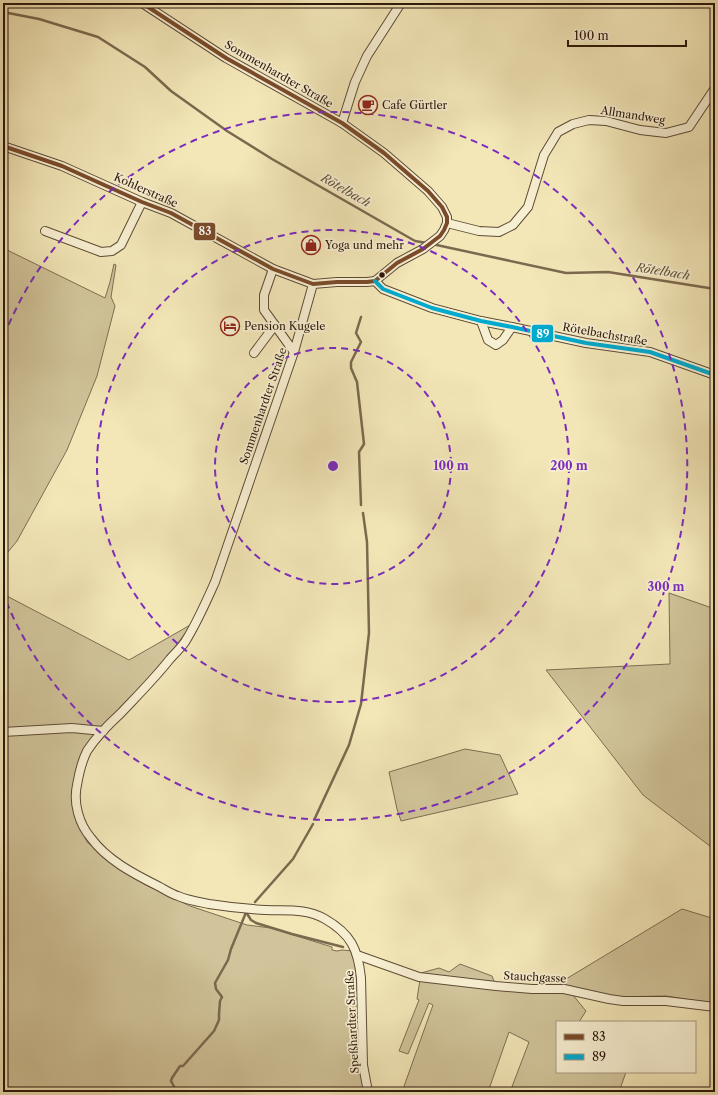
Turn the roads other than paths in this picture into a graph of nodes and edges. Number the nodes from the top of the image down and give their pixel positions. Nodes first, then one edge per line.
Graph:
1 (142, 3) edge
2 (401, 3) edge
3 (715, 88) edge
4 (342, 123) junction
5 (3, 146) edge
6 (142, 202) junction
7 (447, 223) junction
8 (45, 231) dead end
9 (273, 269) junction
10 (375, 281) junction
11 (313, 284) junction
12 (482, 322) junction
13 (275, 325) junction
14 (512, 326) junction
15 (294, 352) junction
16 (254, 353) dead end
17 (715, 375) edge
18 (103, 731) junction
19 (3, 732) edge
20 (85, 830) joint
21 (358, 955) junction
22 (715, 1007) edge
23 (368, 1092) edge

1 - 4 street, Sommenhardter Straße
2 - 4 street
3 - 7 street, Allmandweg
4 - 7 street, Sommenhardter Straße
5 - 6 street, Kohlerstraße
6 - 8 street
6 - 9 street, Kohlerstraße
7 - 10 street
9 - 11 street, Kohlerstraße
9 - 13 street
10 - 11 street
10 - 12 street, Rötelbachstraße
11 - 15 street, Sommenhardter Straße
12 - 14 street, Rötelbachstraße
12 - 14 street
13 - 15 street
13 - 16 street
14 - 17 street, Rötelbachstraße
15 - 18 street, Sommenhardter Straße
18 - 19 street
18 - 20 street, Sommenhardter Straße
20 - 21 street, Speßhardter Straße
21 - 22 street, Stauchgasse
21 - 23 street, Speßhardter Straße

